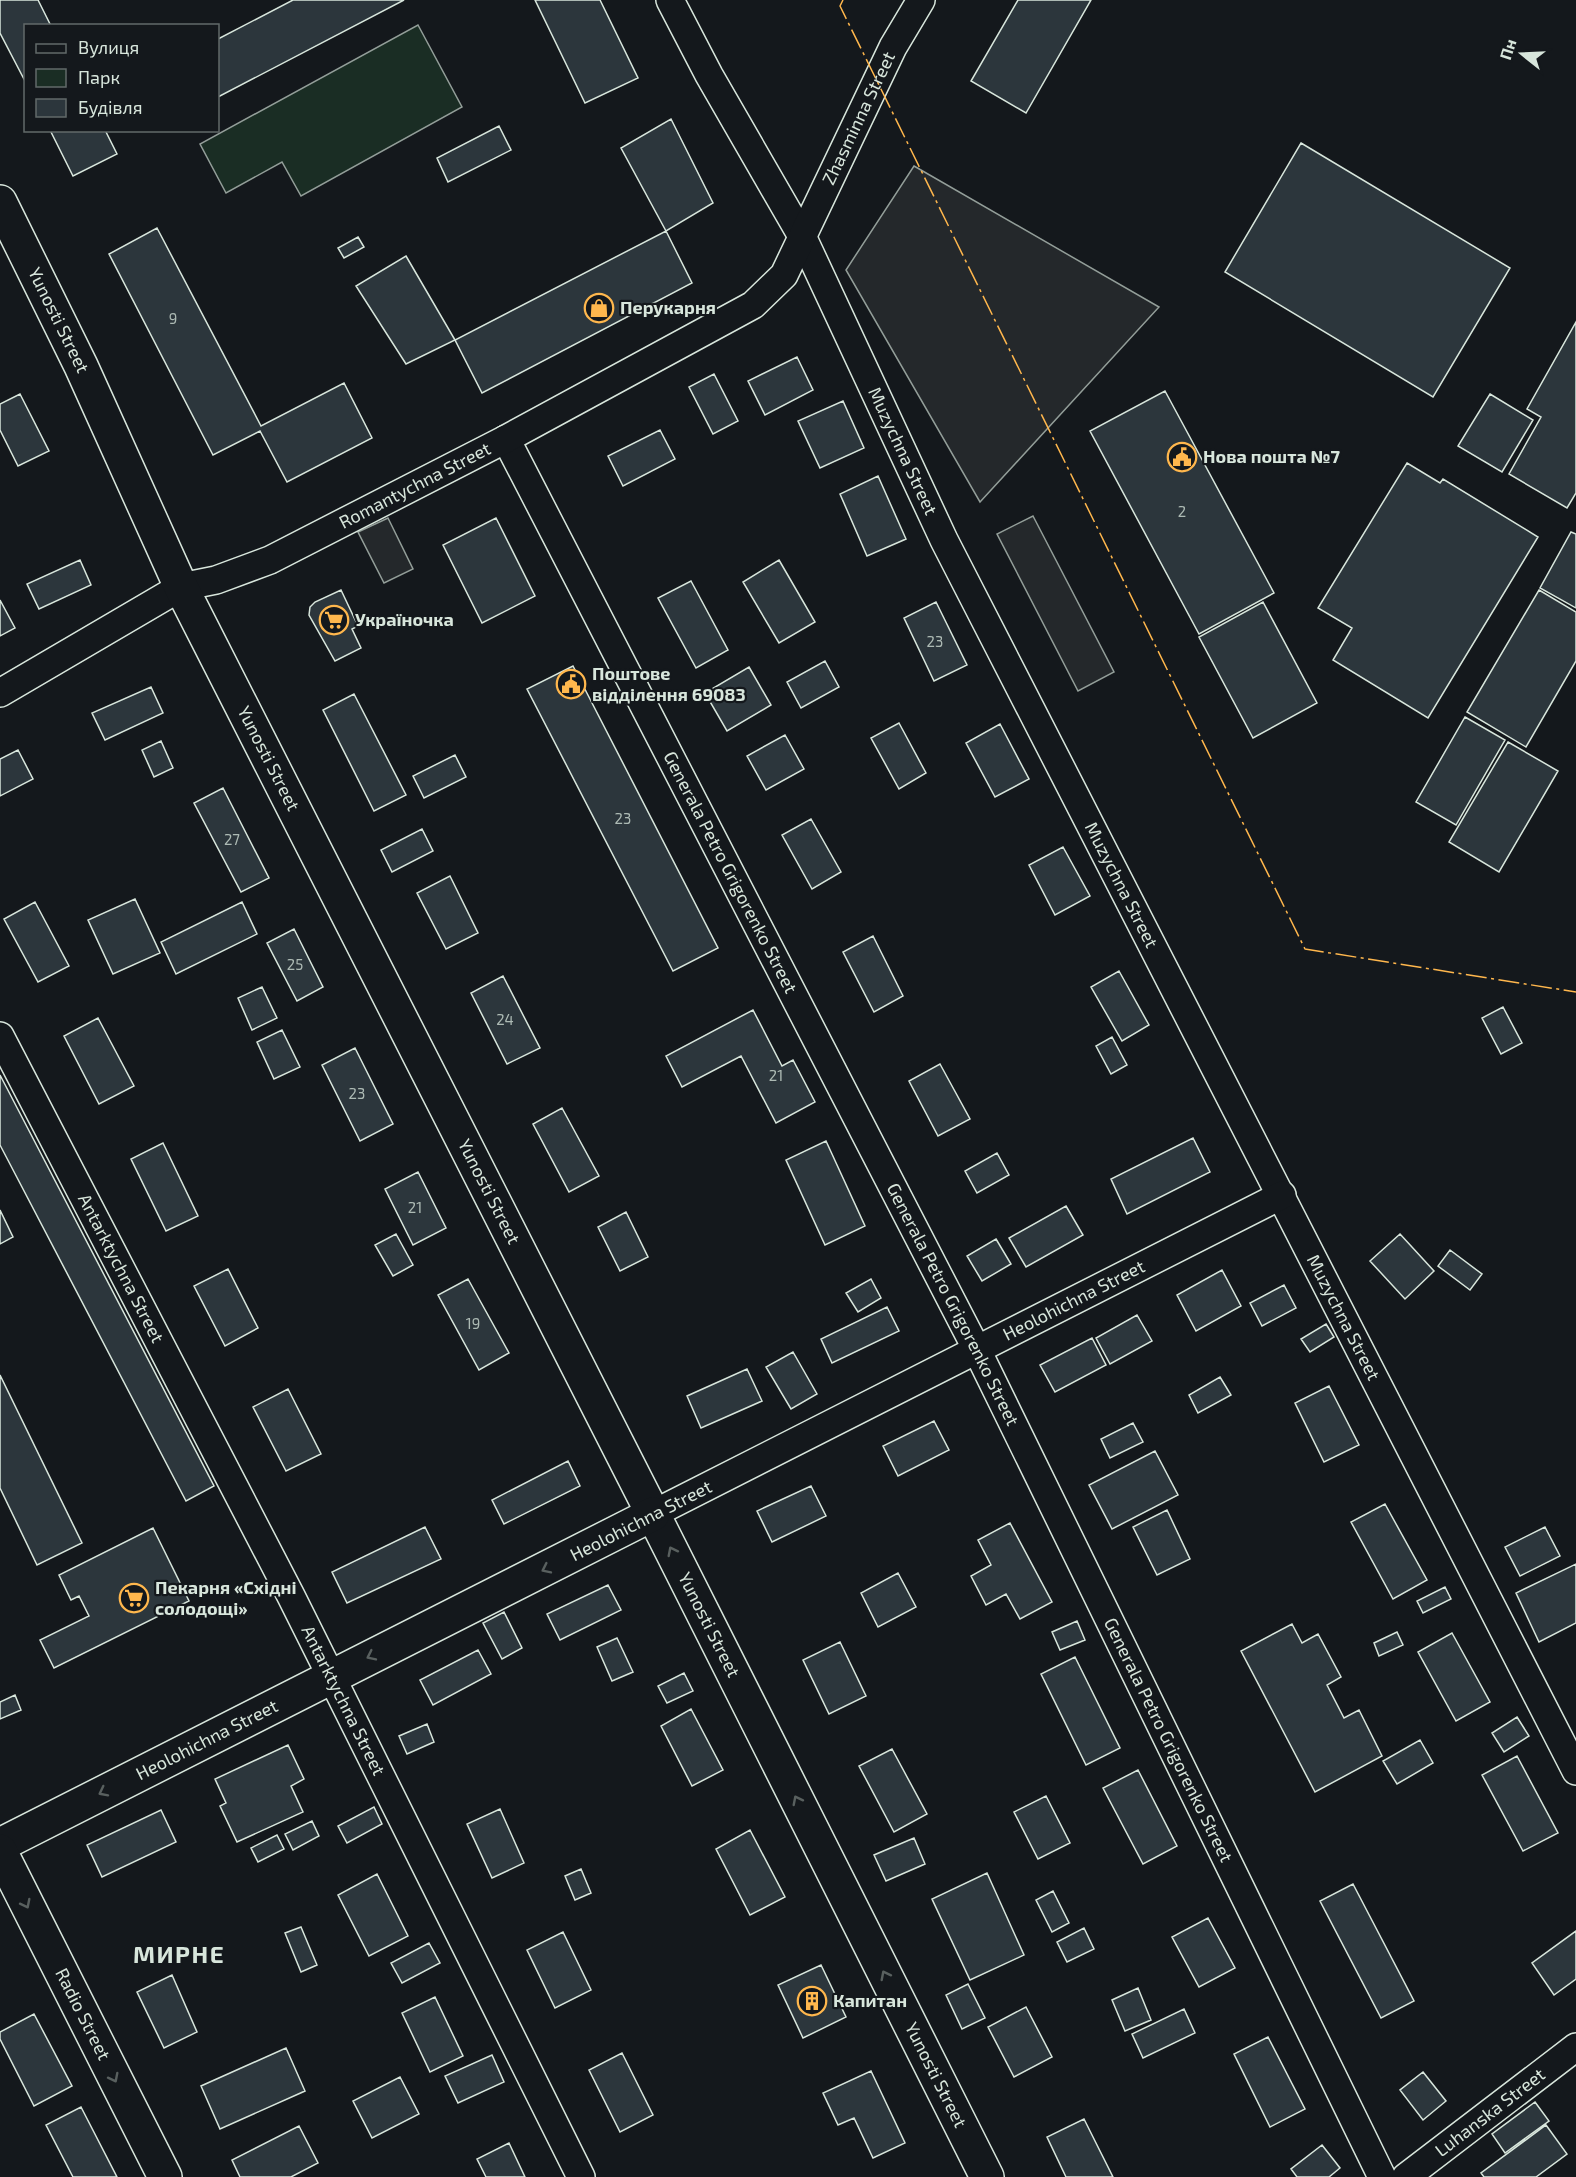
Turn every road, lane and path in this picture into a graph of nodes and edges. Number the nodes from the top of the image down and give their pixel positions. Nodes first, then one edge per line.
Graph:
1 (670, 0) edge
2 (921, 0) edge
3 (0, 202) edge
4 (803, 238) junction
5 (506, 439) junction
6 (182, 587) junction
7 (0, 693) edge
8 (0, 1036) edge
9 (1282, 1195) junction
10 (977, 1350) junction
11 (653, 1514) junction
12 (330, 1675) junction
13 (1576, 1771) edge
14 (0, 1845) edge
15 (0, 1851) edge
16 (1576, 2047) edge
17 (165, 2177) edge
18 (581, 2177) edge
19 (987, 2177) edge
20 (1382, 2177) edge
21 (1406, 2177) edge

1 - 4 street, Muzychna Street
2 - 4 street, Zhasminna Street
3 - 6 street, Yunosti Street
4 - 5 street, Romantychna Street
4 - 9 street, Muzychna Street
5 - 6 street, Romantychna Street
5 - 10 street, Generala Petro Grigorenko Street
6 - 7 street, Romantychna Street
6 - 11 street, Yunosti Street
8 - 12 street, Antarktychna Street
9 - 10 street, Heolohichna Street
9 - 13 street, Muzychna Street
10 - 11 street, Heolohichna Street
10 - 20 street, Generala Petro Grigorenko Street
11 -> 12 street, Heolohichna Street
19 -> 11 street, Yunosti Street
12 -> 14 street, Heolohichna Street
12 - 18 street, Antarktychna Street
15 -> 17 street, Radio Street
16 - 21 street, Luhanska Street

